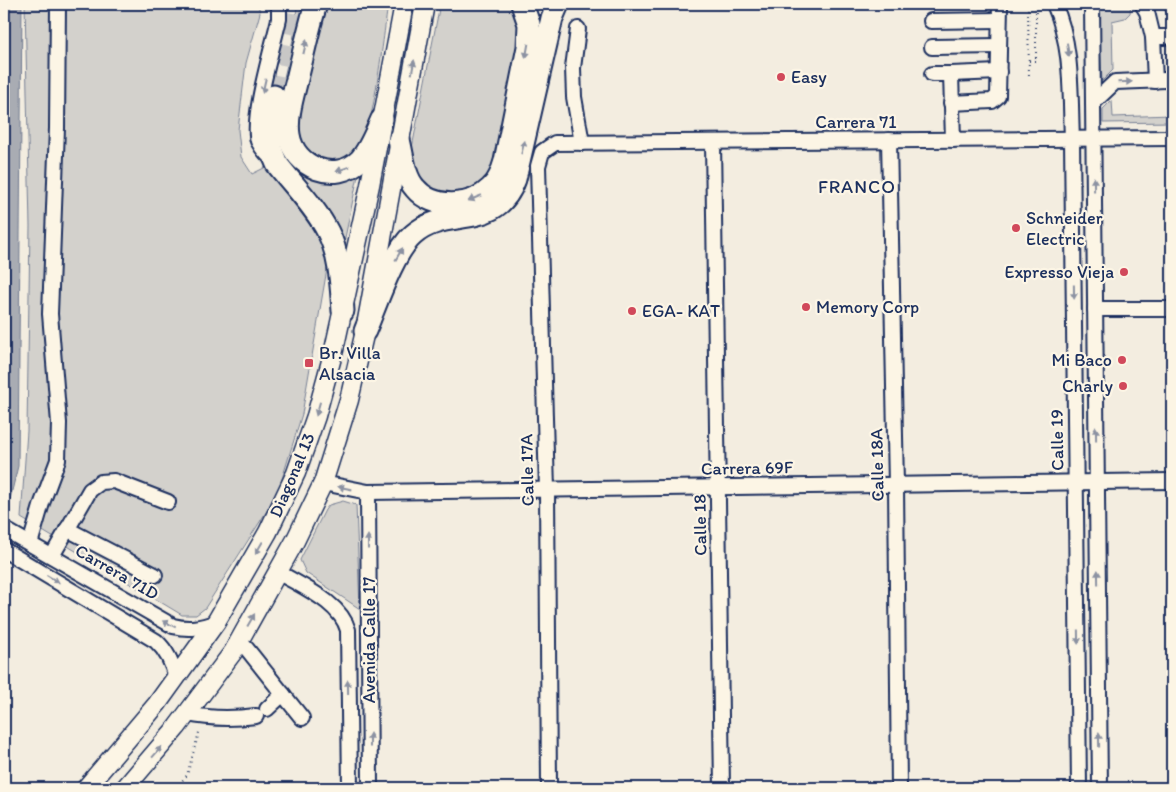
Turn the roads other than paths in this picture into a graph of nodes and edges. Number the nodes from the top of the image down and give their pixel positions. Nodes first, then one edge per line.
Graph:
1 (58, 4) edge
2 (279, 4) edge
3 (316, 4) edge
4 (404, 4) edge
5 (425, 4) edge
6 (522, 4) edge
7 (558, 4) edge
8 (1054, 4) edge
9 (1092, 4) edge
10 (1142, 4) edge
11 (1000, 6) dead end
12 (999, 20) junction
13 (931, 21) dead end
14 (578, 29) dead end
15 (999, 46) junction
16 (932, 47) dead end
17 (999, 72) junction
18 (932, 74) dead end
19 (951, 74) junction
20 (274, 96) tunnel mouth
21 (951, 103) junction
22 (1093, 103) junction
23 (383, 115) junction
24 (1172, 138) edge
25 (1072, 139) junction
26 (1094, 139) junction
27 (400, 140) junction
28 (889, 140) junction
29 (953, 140) junction
30 (714, 142) junction
31 (582, 143) junction
32 (542, 152) joint
33 (277, 164) junction
34 (1172, 309) edge
35 (1095, 310) junction
36 (343, 311) junction
37 (365, 331) junction
38 (1172, 481) edge
39 (1097, 482) junction
40 (323, 483) junction
41 (1076, 483) junction
42 (896, 485) junction
43 (718, 487) junction
44 (547, 490) junction
45 (368, 492) junction
46 (168, 502) dead end
47 (4, 529) edge
48 (67, 529) junction
49 (26, 541) junction
50 (8, 552) edge
51 (52, 556) junction
52 (278, 572) junction
53 (155, 576) dead end
54 (216, 622) junction
55 (239, 641) junction
56 (176, 680) junction
57 (283, 694) junction
58 (195, 716) junction
59 (302, 718) dead end
60 (86, 788) edge
61 (125, 788) edge
62 (350, 788) edge
63 (370, 788) edge
64 (548, 788) edge
65 (722, 788) edge
66 (899, 788) edge
67 (1079, 788) edge
68 (1100, 788) edge

1 - 49 street
2 -> 33 street
23 -> 3 highway
4 - 23 main road
27 -> 5 main road, Diagonal 13
6 -> 27 highway
37 -> 7 highway
8 -> 25 street, Calle 19
9 - 22 street
22 -> 10 street
11 - 12 street
12 - 13 street
12 - 15 street
14 - 31 street
15 - 16 street
15 - 17 street
17 - 19 street
17 - 21 street
18 - 19 street
19 - 21 street
20 - 33 highway
21 - 29 street
22 - 26 street
23 - 36 main road, Diagonal 13
24 - 26 street, Carrera 71
25 - 26 street, Carrera 71
25 - 29 street, Carrera 71
25 -> 41 street, Calle 19
35 -> 26 street
27 - 37 main road, Diagonal 13
28 - 29 street, Carrera 71
28 - 30 street, Carrera 71
28 - 42 street, Calle 18A
30 - 31 street, Carrera 71
30 - 43 street, Calle 18
31 - 32 street, Carrera 71
32 - 44 street, Calle 17A
33 - 36 highway
34 - 35 street
39 -> 35 street
36 -> 54 main road, Diagonal 13
37 - 40 main road, Diagonal 13
38 - 39 street, Carrera 69F
39 - 41 street, Carrera 69F
68 -> 39 street
45 -> 40 street, Carrera 69F
40 - 52 main road, Diagonal 13
41 - 42 street, Carrera 69F
41 -> 67 street, Calle 19
42 - 43 street, Carrera 69F
42 - 66 street, Calle 18A
43 - 44 street, Carrera 69F
43 - 65 street, Calle 18
44 - 45 street, Carrera 69F
44 - 64 street, Calle 17A
63 -> 45 street, Avenida Calle 17
46 - 48 street
47 - 49 street, Carrera 71D
48 - 51 street
48 - 53 street
49 - 51 street, Carrera 71D
50 -> 56 street
54 -> 51 street, Carrera 71D
55 -> 52 main road, Diagonal 13
62 -> 52 street, Avenida Calle 17
54 - 56 main road, Diagonal 13
55 - 57 street
55 - 58 main road, Diagonal 13
56 - 60 main road, Diagonal 13
57 - 58 street
57 - 59 street
61 -> 58 main road, Diagonal 13

